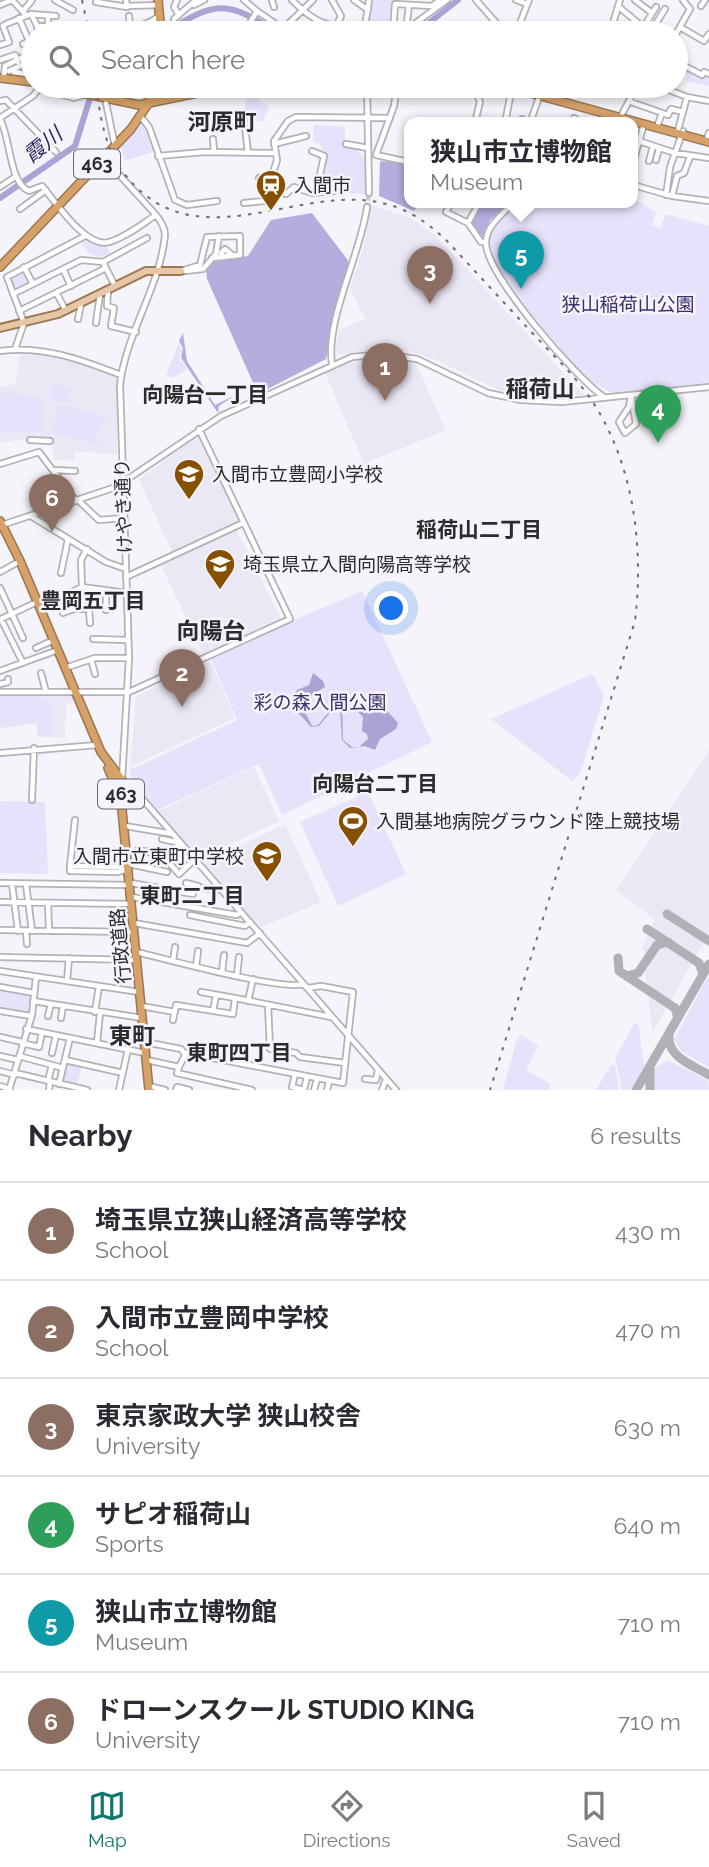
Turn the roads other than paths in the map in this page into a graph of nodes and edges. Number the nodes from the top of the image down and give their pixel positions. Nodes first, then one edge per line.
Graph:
1 (32, 0) edge
2 (55, 0) edge
3 (126, 0) edge
4 (177, 0) edge
5 (204, 0) edge
6 (237, 0) edge
7 (272, 0) edge
8 (292, 0) edge
9 (313, 0) edge
10 (332, 0) edge
11 (354, 0) edge
12 (369, 0) edge
13 (440, 0) edge
14 (447, 0) edge
15 (484, 0) edge
16 (516, 0) edge
17 (620, 0) edge
18 (635, 0) edge
19 (682, 0) edge
20 (705, 0) edge
21 (245, 1) edge
22 (476, 1) edge
23 (96, 2) dead end
24 (195, 2) edge
25 (528, 2) edge
26 (158, 3) edge
27 (0, 5) edge
28 (409, 5) junction
29 (701, 6) dead end
30 (127, 7) dead end
31 (274, 7) dead end
32 (656, 7) dead end
33 (619, 8) junction
34 (665, 9) dead end
35 (73, 10) dead end
36 (368, 10) junction
37 (256, 11) junction
38 (303, 12) junction
39 (652, 13) junction
40 (27, 14) junction
41 (48, 15) junction
42 (56, 16) dead end
43 (129, 16) dead end
44 (160, 16) junction
45 (19, 18) junction
46 (32, 21) edge
47 (48, 21) edge
48 (130, 21) edge
49 (153, 21) edge
50 (160, 21) edge
51 (250, 21) edge
52 (271, 21) edge
53 (292, 21) edge
54 (317, 21) edge
55 (338, 21) edge
56 (366, 21) edge
57 (394, 21) edge
58 (407, 21) edge
59 (418, 21) edge
60 (494, 21) edge
61 (519, 21) edge
62 (614, 21) edge
63 (635, 21) edge
64 (647, 21) edge
65 (658, 21) edge
66 (683, 21) edge
67 (21, 23) edge
68 (1, 26) edge
69 (688, 32) edge
70 (709, 34) edge
71 (0, 46) edge
72 (0, 60) edge
73 (21, 60) edge
74 (18, 62) junction
75 (21, 66) edge
76 (688, 70) edge
77 (4, 74) edge
78 (709, 74) edge
79 (21, 78) edge
80 (688, 97) edge
81 (23, 98) edge
82 (103, 98) edge
83 (151, 98) edge
84 (164, 98) edge
85 (170, 98) edge
86 (366, 98) edge
87 (394, 98) edge
88 (478, 98) edge
89 (510, 98) edge
90 (539, 98) edge
91 (562, 98) edge
92 (632, 98) edge
93 (687, 98) edge
94 (109, 100) junction
95 (0, 101) edge
96 (709, 101) edge
97 (149, 102) junction
98 (631, 102) junction
99 (13, 108) junction
100 (683, 112) junction
101 (662, 113) junction
102 (141, 117) junction
103 (476, 117) edge
104 (506, 117) edge
105 (532, 117) edge
106 (617, 117) edge
107 (621, 117) edge
108 (244, 118) dead end
109 (365, 118) junction
110 (390, 118) junction
111 (0, 119) edge
112 (638, 121) edge
113 (638, 122) edge
114 (644, 124) junction
115 (658, 124) junction
116 (681, 132) junction
117 (306, 136) dead end
118 (638, 136) edge
119 (708, 138) edge
120 (213, 139) dead end
121 (638, 141) edge
122 (274, 144) junction
123 (346, 145) dead end
124 (115, 146) junction
125 (653, 146) junction
126 (368, 148) junction
127 (659, 149) junction
128 (312, 151) dead end
129 (56, 152) dead end
130 (214, 152) junction
131 (247, 153) junction
132 (275, 153) junction
133 (675, 153) junction
134 (158, 156) junction
135 (103, 157) junction
136 (691, 157) junction
137 (709, 158) edge
138 (656, 160) dead end
139 (404, 161) edge
140 (649, 161) dead end
141 (16, 178) junction
142 (259, 178) dead end
143 (267, 183) junction
144 (638, 186) edge
145 (0, 187) edge
146 (46, 190) junction
147 (334, 191) dead end
148 (316, 193) junction
149 (369, 193) tunnel mouth
150 (669, 195) junction
151 (217, 201) dead end
152 (709, 201) edge
153 (58, 204) junction
154 (243, 204) dead end
155 (367, 207) tunnel mouth
156 (448, 208) edge
157 (476, 208) edge
158 (507, 208) edge
159 (20, 209) dead end
160 (156, 215) junction
161 (147, 220) junction
162 (468, 223) junction
163 (220, 235) junction
164 (85, 236) junction
165 (211, 236) junction
166 (147, 238) dead end
167 (163, 239) junction
168 (216, 242) junction
169 (486, 242) junction
170 (212, 258) junction
171 (103, 262) junction
172 (0, 267) edge
173 (24, 267) junction
174 (106, 268) junction
175 (63, 270) junction
176 (157, 270) junction
177 (181, 271) junction
178 (33, 284) junction
179 (71, 286) junction
180 (112, 288) junction
181 (13, 293) junction
182 (57, 294) junction
183 (100, 294) junction
184 (81, 304) junction
185 (19, 311) junction
186 (66, 311) junction
187 (78, 319) dead end
188 (23, 323) junction
189 (96, 323) dead end
190 (0, 328) edge
191 (136, 332) junction
192 (15, 349) junction
193 (0, 351) edge
194 (332, 364) junction
195 (121, 376) junction
196 (709, 387) edge
197 (631, 395) junction
198 (605, 397) junction
199 (199, 429) junction
200 (50, 440) dead end
201 (40, 454) junction
202 (0, 464) edge
203 (53, 470) junction
204 (75, 471) dead end
205 (123, 484) junction
206 (77, 500) junction
207 (30, 516) junction
208 (124, 519) junction
209 (1, 523) edge
210 (243, 523) junction
211 (68, 539) junction
212 (87, 550) junction
213 (20, 561) junction
214 (126, 569) junction
215 (0, 572) edge
216 (61, 573) dead end
217 (126, 577) junction
218 (82, 587) junction
219 (0, 588) edge
220 (89, 588) junction
221 (106, 590) junction
222 (72, 591) junction
223 (127, 593) junction
224 (39, 605) junction
225 (74, 609) junction
226 (89, 609) junction
227 (106, 610) dead end
228 (63, 613) dead end
229 (13, 614) junction
230 (1, 619) edge
231 (90, 622) dead end
232 (23, 638) dead end
233 (93, 639) dead end
234 (54, 640) junction
235 (128, 640) junction
236 (36, 648) dead end
237 (58, 650) junction
238 (129, 658) junction
239 (91, 659) junction
240 (23, 663) junction
241 (65, 668) junction
242 (0, 671) edge
243 (41, 673) dead end
244 (95, 674) dead end
245 (8, 678) dead end
246 (0, 688) edge
247 (46, 692) junction
248 (76, 692) junction
249 (128, 692) junction
250 (34, 748) junction
251 (99, 748) junction
252 (0, 753) edge
253 (122, 780) junction
254 (32, 800) dead end
255 (121, 800) junction
256 (75, 820) dead end
257 (125, 826) junction
258 (173, 834) junction
259 (162, 839) dead end
260 (181, 843) junction
261 (138, 850) dead end
262 (166, 855) junction
263 (195, 859) junction
264 (130, 867) junction
265 (167, 872) dead end
266 (0, 883) edge
267 (186, 883) dead end
268 (12, 884) junction
269 (26, 884) junction
270 (131, 884) junction
271 (221, 888) junction
272 (132, 900) junction
273 (0, 902) edge
274 (14, 903) junction
275 (27, 903) junction
276 (48, 903) junction
277 (241, 912) junction
278 (190, 915) dead end
279 (250, 922) junction
280 (134, 923) junction
281 (0, 930) edge
282 (18, 931) junction
283 (29, 931) junction
284 (49, 931) junction
285 (135, 932) junction
286 (260, 933) junction
287 (27, 944) dead end
288 (175, 947) dead end
289 (198, 951) dead end
290 (137, 956) junction
291 (224, 956) dead end
292 (0, 957) edge
293 (239, 957) dead end
294 (69, 958) junction
295 (173, 961) junction
296 (196, 966) junction
297 (0, 971) edge
298 (222, 972) junction
299 (237, 975) junction
300 (36, 977) junction
301 (253, 979) junction
302 (67, 981) junction
303 (99, 986) junction
304 (306, 986) junction
305 (0, 987) edge
306 (140, 992) junction
307 (201, 992) dead end
308 (34, 993) junction
309 (216, 995) junction
310 (235, 998) junction
311 (33, 1001) junction
312 (248, 1001) junction
313 (51, 1004) junction
314 (268, 1004) junction
315 (63, 1006) junction
316 (141, 1006) junction
317 (0, 1011) edge
318 (213, 1011) junction
319 (175, 1012) junction
320 (98, 1013) junction
321 (31, 1016) junction
322 (48, 1016) dead end
323 (332, 1017) junction
324 (61, 1018) dead end
325 (142, 1018) junction
326 (173, 1020) dead end
327 (26, 1029) junction
328 (42, 1032) junction
329 (57, 1035) junction
330 (0, 1037) edge
331 (70, 1038) junction
332 (350, 1038) junction
333 (145, 1042) junction
334 (22, 1043) junction
335 (97, 1043) junction
336 (128, 1049) junction
337 (52, 1053) dead end
338 (185, 1054) junction
339 (0, 1056) edge
340 (146, 1056) junction
341 (18, 1058) junction
342 (65, 1060) junction
343 (345, 1063) junction
344 (52, 1065) junction
345 (179, 1067) junction
346 (63, 1068) junction
347 (378, 1069) junction
348 (0, 1071) edge
349 (123, 1073) junction
350 (15, 1074) junction
351 (295, 1074) junction
352 (307, 1077) junction
353 (317, 1079) junction
354 (365, 1079) dead end
355 (386, 1079) junction
356 (49, 1081) junction
357 (329, 1082) junction
358 (59, 1084) junction
359 (0, 1086) edge
360 (149, 1088) edge
361 (10, 1089) edge
362 (48, 1090) edge
363 (87, 1090) edge
364 (119, 1090) edge
365 (165, 1090) edge
366 (176, 1090) edge
367 (189, 1090) edge
368 (252, 1090) edge
369 (314, 1090) edge
370 (327, 1090) edge
371 (382, 1090) edge
372 (396, 1090) edge

1 - 40 street
2 - 35 street
2 - 41 street
3 - 26 street
4 - 24 street
5 - 24 street
6 - 21 street
7 - 31 street
8 - 38 street
9 - 38 street
10 - 55 street
11 - 36 street
12 - 36 street
13 - 28 street
14 - 59 street
15 - 22 street
16 - 25 street
17 - 33 street
18 - 39 street
19 - 66 street
20 - 29 street
21 - 37 street
22 - 60 street
23 - 30 street
25 - 61 street
26 - 44 highway
27 - 40 street
28 - 57 street
28 - 58 street
32 - 39 street
33 - 62 street
33 - 63 street
34 - 65 street
36 - 56 street
37 - 51 street
37 - 52 street
38 - 53 street
38 - 54 street
39 - 64 street
40 - 41 street
40 - 45 street
40 - 46 street
41 - 42 street
41 - 47 street
43 - 48 street
44 - 49 street
44 - 50 highway
45 - 67 street
45 - 68 street
68 - 71 street
69 - 70 street
72 - 74 street
73 - 74 street
74 - 77 street
75 - 77 street
76 - 78 street
77 - 79 highway
80 - 96 street
81 - 99 street
82 - 94 highway
83 - 97 highway
84 - 97 highway
85 - 97 highway
86 - 109 street
87 - 110 street
88 - 103 street
89 - 104 street
90 - 105 street
91 - 106 highway
92 - 98 street
93 - 100 street
94 - 97 highway
94 - 124 street
95 - 99 street
97 - 102 highway, 463
98 - 101 street
98 - 107 street
99 - 111 street
99 - 129 street
100 - 101 street
100 - 116 street
101 - 115 street
102 - 124 highway, 463
102 - 134 street
108 - 131 street
109 - 110 street
109 - 122 street
109 - 126 street
110 - 139 street
111 - 141 street
112 - 115 highway
113 - 114 highway
114 - 116 highway
114 - 118 street
115 - 116 highway
116 - 119 highway
116 - 133 street
117 - 122 street
120 - 130 street
121 - 125 street
122 - 132 street
123 - 126 street
124 - 135 highway, 463
125 - 127 street
125 - 140 street
126 - 149 street
127 - 133 street
127 - 138 street
128 - 148 street
130 - 131 street
130 - 134 street
131 - 132 street
132 - 143 street
133 - 136 street
133 - 150 street
134 - 151 street
135 - 153 highway, 463
135 - 160 street
136 - 137 street
136 - 150 street
141 - 145 street
141 - 146 street
142 - 143 street
143 - 148 street
143 - 154 street
144 - 150 street
146 - 153 street
146 - 159 street
147 - 148 street
150 - 152 street
153 - 164 street
153 - 172 highway, 463
155 - 194 street
156 - 162 street
157 - 162 street
158 - 169 street
160 - 161 street
160 - 167 street, けやき通り
161 - 164 street
161 - 167 street
162 - 169 street
163 - 165 street
163 - 168 street
163 - 170 street
164 - 173 street
165 - 168 street
165 - 177 street
166 - 171 street
167 - 176 street, けやき通り
168 - 170 street
169 - 198 street
170 - 177 street
171 - 174 street
171 - 175 street
173 - 178 street
173 - 181 street
174 - 179 street
174 - 180 street
175 - 178 street
175 - 179 street
176 - 177 main road
176 - 180 main road
176 - 191 street, けやき通り
178 - 181 street
179 - 182 street
180 - 183 main road
180 - 191 street
181 - 185 street
182 - 185 street
182 - 186 street
183 - 184 main road
183 - 189 street
184 - 186 main road
184 - 187 street
185 - 188 street
186 - 188 main road
188 - 190 main road
188 - 192 street
191 - 195 street, けやき通り
192 - 193 street
192 - 195 street
194 - 198 street
194 - 199 street
195 - 205 street, けやき通り
196 - 197 street
197 - 197 street
197 - 198 street
199 - 205 street
199 - 210 street
200 - 201 street
201 - 202 street
201 - 203 street
203 - 204 street
203 - 206 street
205 - 206 street
205 - 208 street, けやき通り
206 - 207 street
206 - 208 street
207 - 209 street
207 - 211 street
208 - 214 street, けやき通り
209 - 213 highway, 行政道路 / 463
210 - 217 street
210 - 249 street
211 - 212 street
211 - 216 street
212 - 214 street
212 - 218 street
213 - 215 street
213 - 224 highway, 行政道路 / 463
214 - 217 street, けやき通り
217 - 223 street, けやき通り
218 - 220 street
218 - 222 street
219 - 229 street
220 - 221 street
220 - 226 street
221 - 223 street
221 - 227 street
222 - 224 street
222 - 225 street
223 - 235 street, けやき通り
224 - 229 street
224 - 234 highway, 行政道路 / 463
225 - 226 street
225 - 228 street
226 - 231 street
229 - 230 street
229 - 232 street
230 - 240 street
233 - 235 street
234 - 236 street
234 - 237 highway, 行政道路 / 463
235 - 238 street, けやき通り
237 - 240 street
237 - 241 highway, 行政道路 / 463
238 - 239 street
238 - 249 street, けやき通り
239 - 241 street
239 - 244 street
240 - 242 street
241 - 248 highway, 行政道路 / 463
243 - 247 street
245 - 246 street
246 - 247 street
247 - 248 street
248 - 249 street
248 - 251 highway, 行政道路 / 463
249 - 253 street, けやき通り
250 - 251 street
250 - 252 street
250 - 254 street
251 - 253 highway, 行政道路 / 463
251 - 255 highway, 行政道路 / 463
253 - 255 highway, 行政道路 / 463
253 - 258 street
255 - 257 highway, 行政道路 / 463
256 - 264 street
257 - 258 street
257 - 264 highway, 行政道路 / 463
258 - 260 street
259 - 260 street
260 - 262 street
260 - 263 street
261 - 262 street
262 - 263 street
263 - 271 street
264 - 265 street
264 - 270 highway, 行政道路 / 463
266 - 268 street
267 - 271 street
268 - 269 street
268 - 274 street
269 - 270 street
269 - 275 street
270 - 271 street
270 - 272 highway, 行政道路 / 463
271 - 277 street
272 - 276 street
272 - 277 street
272 - 280 highway, 行政道路 / 463
273 - 274 street
274 - 275 street
274 - 282 street
275 - 276 street
275 - 283 street
276 - 284 street
277 - 279 street
278 - 279 street
279 - 286 street
280 - 285 highway, 行政道路 / 463
280 - 286 street
281 - 282 street
282 - 283 street
283 - 284 street
283 - 287 street
284 - 285 street
285 - 290 highway, 行政道路 / 463
286 - 304 street
288 - 295 street
289 - 296 street
290 - 294 street
290 - 295 street
290 - 306 highway, 行政道路 / 463
291 - 298 street
292 - 294 street
293 - 299 street
294 - 302 street
295 - 296 street
296 - 298 street
297 - 300 street
298 - 299 street
299 - 301 street
300 - 302 street
300 - 308 street
301 - 304 street
301 - 312 street
302 - 303 street
303 - 306 street
303 - 320 street
304 - 323 street
304 - 332 street
305 - 308 street
306 - 316 highway, 行政道路 / 463
307 - 309 street
308 - 311 street
309 - 310 street
309 - 318 street
310 - 312 street
310 - 318 street
311 - 313 street
311 - 321 street
312 - 314 street
313 - 315 street
313 - 322 street
314 - 323 street
314 - 343 street
315 - 320 street
315 - 324 street
316 - 319 street
316 - 325 highway, 行政道路 / 463
317 - 321 street
318 - 319 street
319 - 326 street
320 - 325 street
320 - 335 street
321 - 327 street
323 - 332 street
325 - 333 highway, 行政道路 / 463
327 - 328 street
327 - 334 street
328 - 329 street
328 - 334 street
329 - 331 street
329 - 337 street
330 - 334 street
331 - 335 street
331 - 342 street
332 - 343 street
332 - 347 street
333 - 338 street
333 - 340 highway, 行政道路 / 463
334 - 341 street
335 - 336 street
336 - 340 street
336 - 349 street
338 - 345 street
338 - 351 street
339 - 341 street
340 - 345 street
340 - 360 highway, 行政道路 / 463
341 - 344 street
341 - 350 street
342 - 346 street
342 - 349 street
343 - 357 street
344 - 346 street
344 - 356 street
345 - 368 street
346 - 358 street
347 - 354 street
347 - 355 street
348 - 350 street
349 - 364 street
350 - 356 street
350 - 361 street
351 - 352 street
351 - 352 street
352 - 353 street
353 - 357 street
353 - 369 street
355 - 371 street
355 - 372 street
356 - 358 street
356 - 362 street
357 - 370 street
358 - 363 street
359 - 361 street
360 - 365 street
366 - 367 street

